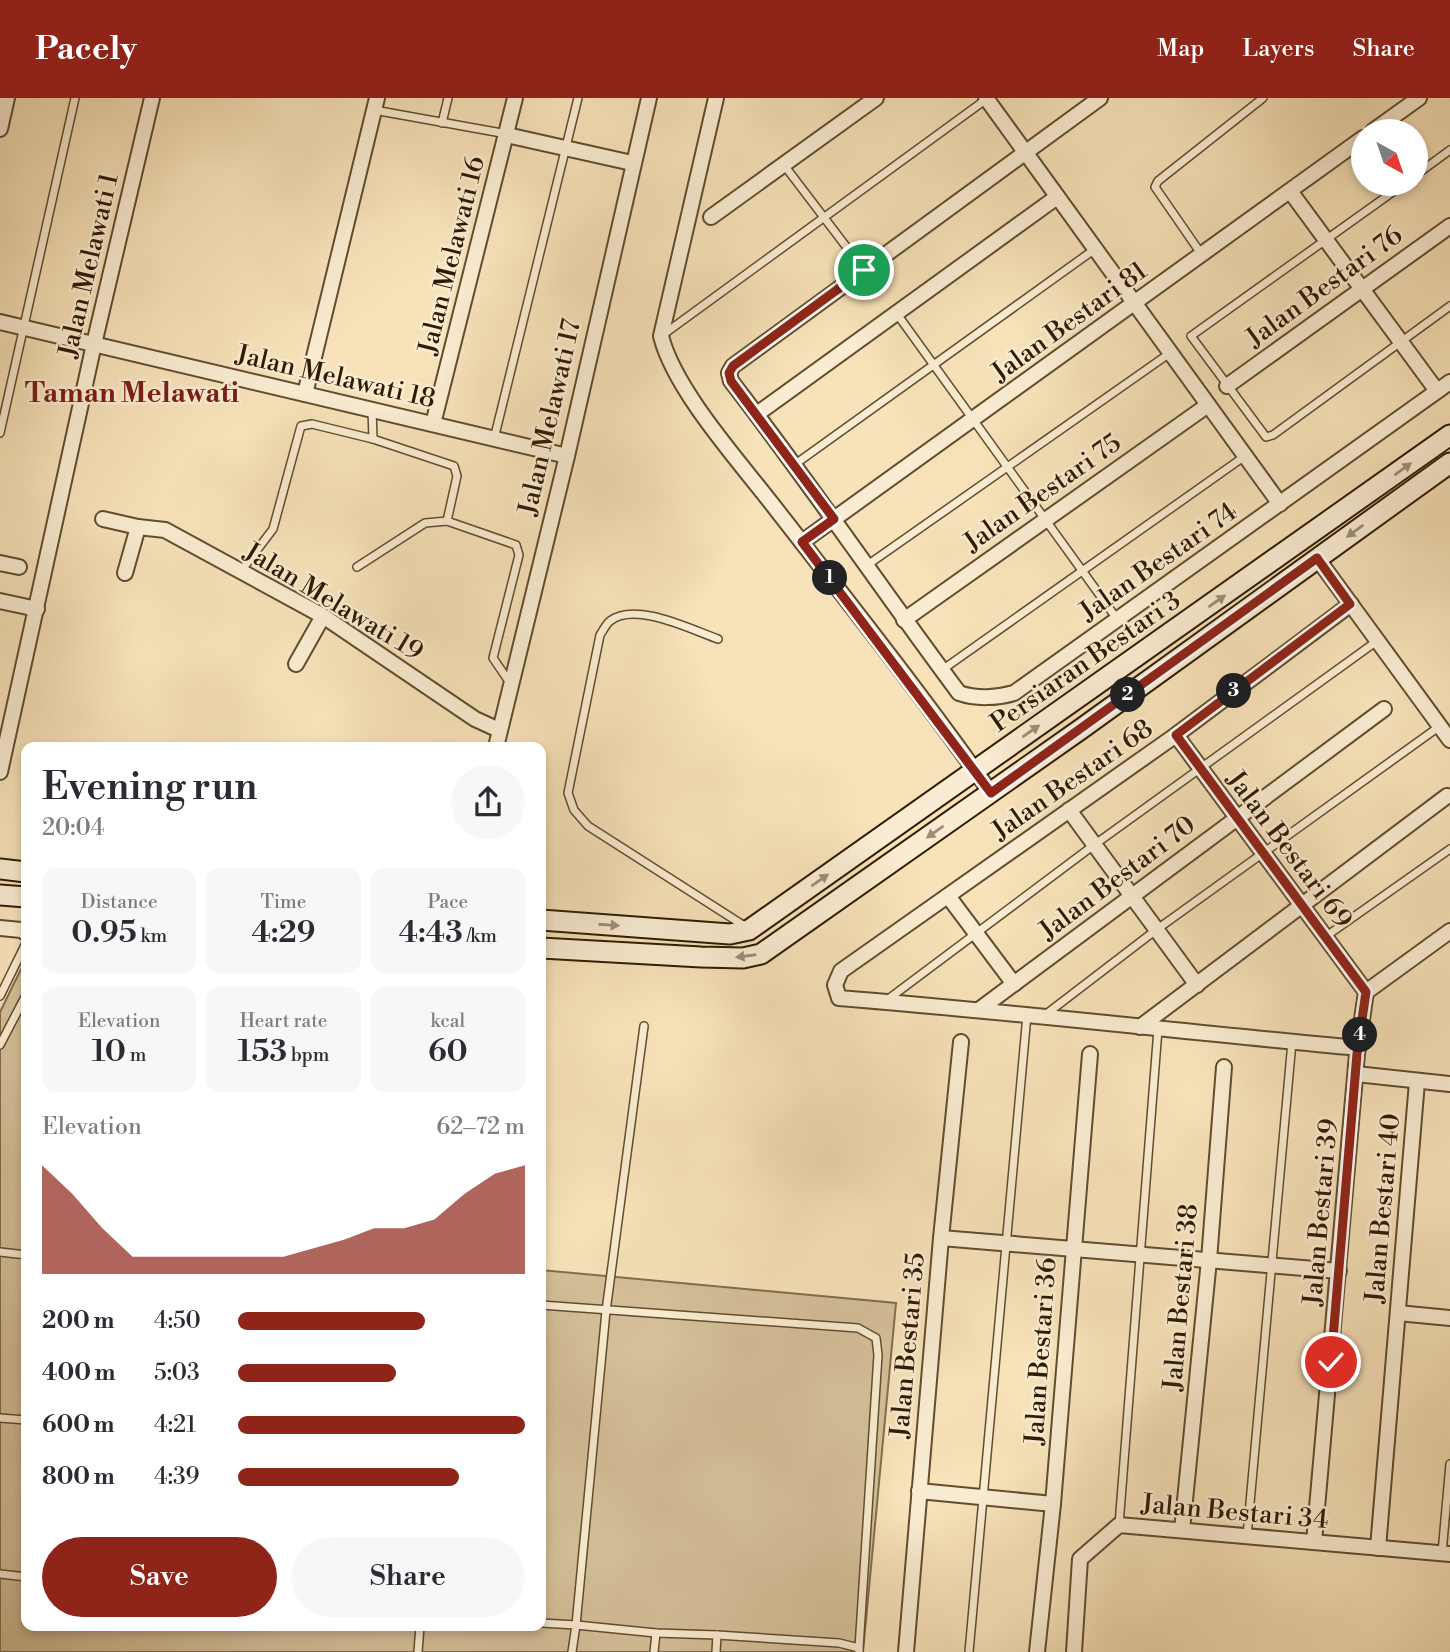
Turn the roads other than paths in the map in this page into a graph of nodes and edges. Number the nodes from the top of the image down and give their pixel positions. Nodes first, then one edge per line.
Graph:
1 (7, 98) edge
2 (75, 98) edge
3 (152, 98) edge
4 (448, 98) edge
5 (515, 98) edge
6 (579, 98) edge
7 (649, 98) edge
8 (716, 98) edge
9 (876, 98) edge
10 (987, 98) edge
11 (1100, 98) edge
12 (1263, 98) edge
13 (1419, 98) edge
14 (375, 104) edge
15 (1390, 119) edge
16 (442, 123) junction
17 (0, 130) edge
18 (507, 135) junction
19 (1351, 147) edge
20 (567, 149) junction
21 (1450, 150) edge
22 (1025, 152) junction
23 (632, 163) junction
24 (783, 164) junction
25 (1428, 166) edge
26 (1290, 191) junction
27 (1387, 196) edge
28 (1057, 197) junction
29 (711, 217) dead end
30 (824, 218) junction
31 (1450, 226) edge
32 (1326, 240) junction
33 (1095, 249) junction
34 (1202, 255) junction
35 (864, 270) junction
36 (1362, 289) junction
37 (1135, 304) junction
38 (1450, 306) edge
39 (897, 314) junction
40 (0, 322) edge
41 (25, 328) junction
42 (661, 336) junction
43 (1400, 341) junction
44 (94, 344) junction
45 (1170, 353) junction
46 (934, 366) junction
47 (1450, 382) edge
48 (1227, 386) junction
49 (1437, 391) junction
50 (305, 394) junction
51 (1208, 405) junction
52 (372, 409) junction
53 (757, 414) junction
54 (974, 420) junction
55 (433, 424) junction
56 (0, 433) edge
57 (1450, 435) edge
58 (373, 439) junction
59 (494, 439) junction
60 (567, 456) junction
61 (1245, 456) junction
62 (1450, 463) edge
63 (794, 465) junction
64 (1007, 467) junction
65 (1280, 504) junction
66 (103, 519) dead end
67 (834, 519) junction
68 (1045, 520) junction
69 (447, 521) junction
70 (138, 527) junction
71 (802, 542) junction
72 (1317, 558) junction
73 (0, 563) edge
74 (357, 566) dead end
75 (866, 566) junction
76 (19, 567) dead end
77 (241, 571) junction
78 (1082, 571) junction
79 (125, 573) dead end
80 (0, 601) edge
81 (1350, 604) junction
82 (37, 609) junction
83 (323, 616) junction
84 (904, 620) junction
85 (1117, 620) junction
86 (718, 639) dead end
87 (1378, 640) junction
88 (296, 664) dead end
89 (942, 670) junction
90 (510, 684) junction
91 (1384, 709) dead end
92 (1440, 726) junction
93 (499, 730) junction
94 (1176, 735) junction
95 (1450, 740) edge
96 (497, 742) edge
97 (3, 746) edge
98 (1200, 769) junction
99 (975, 771) junction
100 (0, 772) edge
101 (991, 793) junction
102 (1447, 796) dead end
103 (1069, 810) junction
104 (1238, 818) junction
105 (1094, 845) junction
106 (1450, 849) edge
107 (1263, 853) junction
108 (0, 869) edge
109 (21, 871) edge
110 (0, 895) edge
111 (948, 896) junction
112 (21, 897) edge
113 (1132, 897) junction
114 (1302, 905) junction
115 (546, 920) edge
116 (0, 928) edge
117 (21, 930) edge
118 (749, 930) junction
119 (1156, 930) junction
120 (1450, 931) edge
121 (975, 932) junction
122 (1325, 937) junction
123 (546, 948) edge
124 (21, 953) edge
125 (1014, 984) junction
126 (1197, 985) junction
127 (1366, 992) junction
128 (0, 994) edge
129 (884, 1002) junction
130 (21, 1005) edge
131 (980, 1009) junction
132 (1027, 1014) junction
133 (1044, 1015) junction
134 (644, 1026) dead end
135 (1140, 1027) junction
136 (1158, 1029) junction
137 (961, 1042) dead end
138 (1292, 1042) junction
139 (0, 1045) edge
140 (1358, 1051) junction
141 (1090, 1054) dead end
142 (1224, 1067) dead end
143 (1356, 1074) junction
144 (1417, 1082) junction
145 (1450, 1084) edge
146 (941, 1238) junction
147 (1006, 1243) junction
148 (1072, 1249) junction
149 (0, 1252) edge
150 (21, 1254) edge
151 (1140, 1254) junction
152 (1209, 1260) junction
153 (1272, 1266) junction
154 (1339, 1271) junction
155 (546, 1305) edge
156 (606, 1311) junction
157 (1398, 1313) junction
158 (1450, 1318) edge
159 (0, 1418) edge
160 (21, 1420) edge
161 (1450, 1464) edge
162 (919, 1491) junction
163 (983, 1497) junction
164 (1052, 1504) junction
165 (1119, 1525) junction
166 (1182, 1531) junction
167 (1247, 1536) junction
168 (1314, 1542) junction
169 (1378, 1548) junction
170 (1446, 1554) edge
171 (0, 1574) edge
172 (21, 1576) edge
173 (546, 1623) edge
174 (576, 1625) junction
175 (419, 1631) edge
176 (656, 1633) junction
177 (717, 1634) junction
178 (859, 1650) edge
179 (418, 1652) edge
180 (572, 1652) edge
181 (654, 1652) edge
182 (716, 1652) edge
183 (906, 1652) edge
184 (969, 1652) edge
185 (1037, 1652) edge
186 (1074, 1652) edge

1 - 17 street
2 - 41 lane
3 - 44 street, Jalan Melawati 1
4 - 16 lane
5 - 18 street, Jalan Melawati 16
6 - 20 lane
7 - 23 street, Jalan Melawati 17
8 - 42 street
9 - 24 street
10 - 22 street
10 - 30 lane
11 - 22 street, Jalan Bestari 74
12 - 34 lane
13 - 15 street
14 - 16 lane
14 - 50 street
16 - 18 lane
18 - 20 street
18 - 55 street, Jalan Melawati 16
19 - 26 street, Jalan Bestari 81
20 - 23 street
20 - 59 lane
21 - 25 lane
22 - 28 street
22 - 35 street, Jalan Bestari 74
23 - 60 street, Jalan Melawati 17
24 - 29 street
24 - 30 lane
26 - 32 street
26 - 34 street, Jalan Bestari 81
27 - 32 lane
28 - 33 street
28 - 39 street
30 - 35 lane
30 - 42 lane
31 - 36 street, Jalan Bestari 76
32 - 36 street
32 - 48 lane
33 - 37 street
33 - 46 lane
34 - 37 street, Jalan Bestari 81
35 - 53 street, Jalan Bestari 74
36 - 43 street
36 - 48 street, Jalan Bestari 76
37 - 45 street
37 - 54 street, Jalan Bestari 81
38 - 43 lane
39 - 46 lane
39 - 53 street
40 - 41 street, Jalan Melawati 18
41 - 44 street, Jalan Melawati 18
41 - 56 lane
42 - 71 street
43 - 48 lane
43 - 49 street
44 - 50 street, Jalan Melawati 18
44 - 82 street, Jalan Melawati 1
45 - 51 street
45 - 64 lane
46 - 54 lane
46 - 63 lane
47 - 49 street, Jalan Bestari 74
49 - 65 street, Jalan Bestari 74
50 - 52 street, Jalan Melawati 18
51 - 61 street
51 - 68 street, Jalan Bestari 75
52 - 55 street, Jalan Melawati 18
52 - 58 lane
53 - 63 street, Jalan Bestari 74
54 - 64 lane
54 - 67 street, Jalan Bestari 81
55 - 59 street, Jalan Melawati 18
99 -> 57 street, Persiaran Bestari 3
58 - 69 lane
58 - 77 lane
59 - 60 street, Jalan Melawati 18
60 - 90 street, Jalan Melawati 17
61 - 65 street
61 - 78 lane
62 -> 72 street, Persiaran Bestari 3
63 - 67 street, Jalan Bestari 74
64 - 68 lane
64 - 75 lane
65 - 85 street, Jalan Bestari 74
66 - 70 street, Jalan Melawati 19
67 - 71 street, Jalan Bestari 81
67 - 75 street, Jalan Bestari 74
68 - 78 lane
68 - 84 street, Jalan Bestari 75
69 - 74 lane
69 - 90 lane
70 - 77 street, Jalan Melawati 19
70 - 79 street
71 - 99 street
72 - 81 street
72 - 101 street, Persiaran Bestari 3
73 - 76 street
75 - 84 street, Jalan Bestari 74
77 - 83 street, Jalan Melawati 19
78 - 85 lane
78 - 89 lane
80 - 82 street
81 - 87 street
81 - 94 street, Jalan Bestari 68
82 - 97 street, Jalan Melawati 1
83 - 88 street
83 - 93 street, Jalan Melawati 19
84 - 89 street, Jalan Bestari 74
85 - 89 street, Jalan Bestari 74
86 - 118 lane
87 - 92 street
87 - 98 lane
90 - 93 street, Jalan Melawati 17
91 - 104 street, Jalan Bestari 70
92 - 95 street
92 - 107 lane
93 - 96 street, Jalan Melawati 17
94 - 98 street, Jalan Bestari 69
94 - 103 street, Jalan Bestari 68
97 - 100 street, Jalan Melawati 1
98 - 104 street, Jalan Bestari 69
98 - 105 lane
99 - 101 street
118 -> 99 street, Persiaran Bestari 3
101 -> 123 street, Persiaran Bestari 3
102 - 114 street
103 - 105 street
103 - 111 street, Jalan Bestari 68
104 - 107 street, Jalan Bestari 69
104 - 113 street, Jalan Bestari 70
105 - 113 street
105 - 121 lane
106 - 122 lane
107 - 114 street, Jalan Bestari 69
107 - 119 lane
108 - 109 street
110 - 112 street
111 - 121 street
111 - 129 street, Jalan Bestari 68
113 - 119 street
113 - 125 street, Jalan Bestari 70
114 - 122 street, Jalan Bestari 69
114 - 126 street
115 -> 118 street
116 - 117 street
119 - 126 street
119 - 133 lane
120 - 127 street
121 - 125 street
121 - 129 lane
122 - 127 street, Jalan Bestari 69
124 - 128 lane
125 - 131 street, Jalan Bestari 70
126 - 135 street
127 - 140 street, Jalan Bestari 39
129 - 131 street
130 - 139 lane
131 - 132 street
132 - 133 street
132 - 147 lane
133 - 135 street
134 - 156 lane
135 - 136 street
136 - 138 street
136 - 151 lane
137 - 146 street, Jalan Bestari 35
138 - 140 street
138 - 153 lane
140 - 143 street, Jalan Bestari 39
141 - 148 street, Jalan Bestari 36
142 - 152 street, Jalan Bestari 38
143 - 144 street
143 - 154 street, Jalan Bestari 39
144 - 145 street
144 - 157 street, Jalan Bestari 40
146 - 147 street
146 - 162 street, Jalan Bestari 35
147 - 148 street
147 - 163 lane
148 - 151 street
148 - 164 street, Jalan Bestari 36
149 - 150 lane
151 - 152 street
151 - 165 lane
152 - 153 street
152 - 166 street, Jalan Bestari 38
153 - 154 street
153 - 167 lane
154 - 168 street, Jalan Bestari 39
155 - 156 lane
156 - 174 lane
156 - 178 lane
157 - 158 street
157 - 169 street, Jalan Bestari 40
159 - 160 lane
161 - 170 lane
162 - 163 street
162 - 183 street, Jalan Bestari 35
163 - 164 street
163 - 184 lane
164 - 185 street, Jalan Bestari 36
165 - 166 street, Jalan Bestari 34
165 - 186 street, Jalan Bestari 34
166 - 167 street, Jalan Bestari 34
167 - 168 street, Jalan Bestari 34
168 - 169 street, Jalan Bestari 34
169 - 170 street, Jalan Bestari 34
171 - 172 lane
173 - 174 lane
174 - 176 lane
174 - 180 lane
175 - 179 lane
176 - 177 lane
176 - 181 lane
177 - 178 lane
177 - 182 lane

